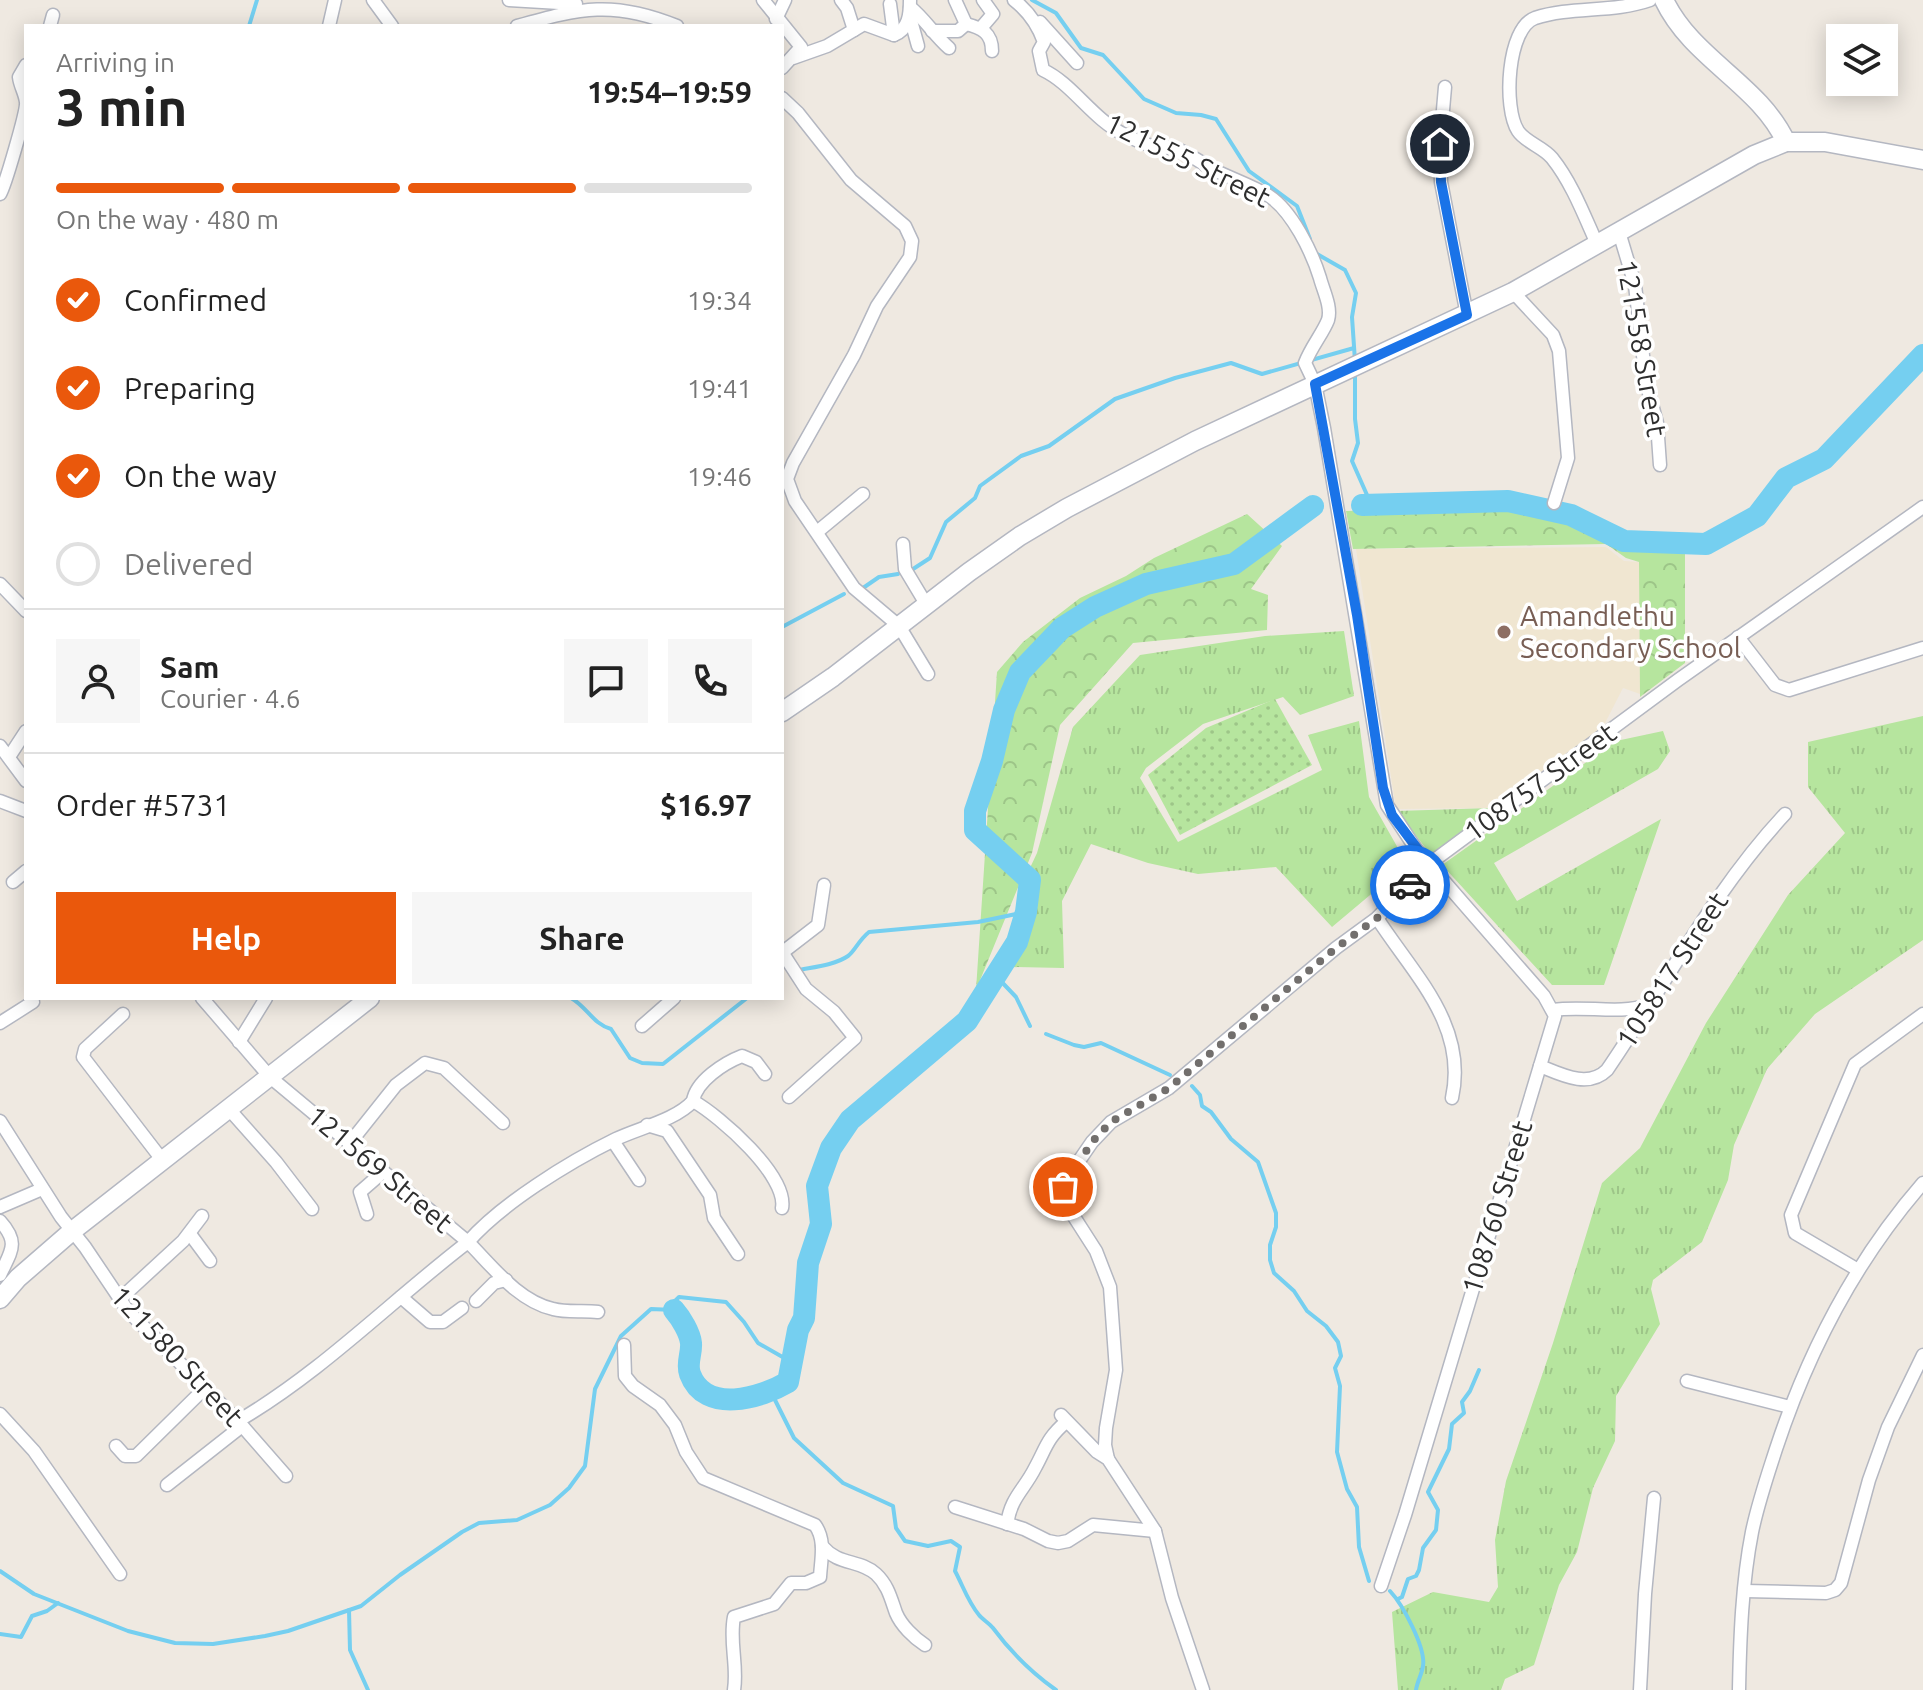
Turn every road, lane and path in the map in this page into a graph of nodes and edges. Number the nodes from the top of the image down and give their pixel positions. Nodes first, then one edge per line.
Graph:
1 (335, 0) edge
2 (373, 0) edge
3 (509, 0) edge
4 (763, 0) edge
5 (785, 0) edge
6 (841, 0) edge
7 (955, 0) edge
8 (983, 0) edge
9 (1014, 0) edge
10 (1650, 0) edge
11 (1664, 0) edge
12 (616, 2) edge
13 (890, 4) dead end
14 (583, 6) junction
15 (910, 8) edge
16 (1029, 11) junction
17 (776, 19) junction
18 (329, 24) edge
19 (391, 24) edge
20 (524, 24) edge
21 (672, 24) edge
22 (780, 24) edge
23 (966, 24) junction
24 (784, 28) edge
25 (981, 28) junction
26 (854, 30) junction
27 (932, 31) junction
28 (894, 35) junction
29 (918, 46) dead end
30 (949, 48) dead end
31 (992, 51) dead end
32 (793, 58) junction
33 (1077, 63) dead end
34 (784, 66) edge
35 (24, 68) edge
36 (1445, 87) dead end
37 (24, 94) edge
38 (784, 100) edge
39 (24, 121) edge
40 (1786, 142) junction
41 (1923, 160) edge
42 (0, 194) edge
43 (1619, 232) junction
44 (1597, 244) junction
45 (1513, 292) junction
46 (1467, 315) junction
47 (1320, 382) junction
48 (1660, 465) dead end
49 (784, 481) edge
50 (790, 492) junction
51 (863, 494) dead end
52 (1554, 503) dead end
53 (1923, 507) edge
54 (817, 532) junction
55 (903, 544) dead end
56 (0, 584) edge
57 (926, 604) junction
58 (24, 609) edge
59 (899, 626) junction
60 (1738, 637) junction
61 (1923, 648) edge
62 (928, 674) dead end
63 (784, 711) edge
64 (24, 733) edge
65 (4, 751) edge
66 (24, 778) edge
67 (0, 801) edge
68 (24, 810) edge
69 (1785, 814) dead end
70 (1429, 864) junction
71 (24, 873) edge
72 (13, 882) dead end
73 (824, 885) dead end
74 (1377, 918) junction
75 (784, 950) edge
76 (784, 955) edge
77 (204, 1000) edge
78 (265, 1000) edge
79 (367, 1000) edge
80 (672, 1000) edge
81 (33, 1002) dead end
82 (1648, 1005) junction
83 (1553, 1010) junction
84 (123, 1014) dead end
85 (1923, 1014) edge
86 (0, 1023) edge
87 (642, 1026) dead end
88 (239, 1042) junction
89 (1540, 1066) junction
90 (765, 1074) dead end
91 (270, 1077) junction
92 (789, 1097) dead end
93 (1452, 1098) dead end
94 (693, 1101) junction
95 (228, 1108) junction
96 (0, 1121) edge
97 (503, 1123) dead end
98 (647, 1125) junction
99 (613, 1141) junction
100 (349, 1144) junction
101 (163, 1161) junction
102 (383, 1172) junction
103 (639, 1180) dead end
104 (1923, 1183) edge
105 (42, 1189) junction
106 (0, 1207) edge
107 (782, 1208) dead end
108 (312, 1209) dead end
109 (367, 1214) dead end
110 (202, 1216) dead end
111 (0, 1221) edge
112 (71, 1232) junction
113 (190, 1234) junction
114 (468, 1242) junction
115 (738, 1254) dead end
116 (210, 1261) dead end
117 (1858, 1270) junction
118 (506, 1280) junction
119 (2, 1287) edge
120 (401, 1297) junction
121 (120, 1299) junction
122 (476, 1301) dead end
123 (462, 1308) dead end
124 (598, 1312) dead end
125 (624, 1345) dead end
126 (1923, 1355) edge
127 (1918, 1377) edge
128 (1687, 1381) dead end
129 (204, 1389) junction
130 (1790, 1407) junction
131 (0, 1414) edge
132 (240, 1423) junction
133 (116, 1446) dead end
134 (1108, 1459) junction
135 (286, 1476) dead end
136 (167, 1485) dead end
137 (1654, 1498) dead end
138 (955, 1507) dead end
139 (1007, 1524) junction
140 (1155, 1531) junction
141 (822, 1546) junction
142 (120, 1574) dead end
143 (1381, 1586) dead end
144 (1745, 1591) junction
145 (925, 1645) dead end
146 (734, 1690) edge
147 (1203, 1690) edge
148 (1640, 1690) edge
149 (1739, 1690) edge

1 - 18 street
2 - 19 street
3 - 14 street
4 - 17 street
5 - 17 street
6 - 26 street
7 - 23 street
8 - 25 street
9 - 16 street
10 - 44 street
11 - 40 street
12 - 14 street
12 - 21 street
13 - 28 street
14 - 20 street
15 - 27 street
15 - 28 street
15 - 29 street
16 - 33 street
16 - 47 street, 121555 Street
17 - 22 street
23 - 25 street
23 - 27 street
24 - 32 street
25 - 31 street
26 - 28 street
26 - 32 street
27 - 30 street
32 - 34 street
35 - 37 street
36 - 46 street
38 - 50 street
39 - 42 street
40 - 41 street
40 - 43 street
43 - 44 street
43 - 48 street, 121558 Street
44 - 45 street
45 - 46 street
45 - 52 street
46 - 47 street
47 - 57 street
47 - 70 street
49 - 50 street
50 - 54 street
51 - 54 street
53 - 60 street, 108757 Street
54 - 59 street
55 - 57 street
56 - 58 street
57 - 59 street
59 - 62 street
59 - 63 street
60 - 61 street
60 - 70 street, 108757 Street
64 - 65 street
65 - 66 street
67 - 68 street
69 - 82 street, 105817 Street
70 - 74 street, 108757 Street
70 - 83 street
71 - 72 street
73 - 75 street
74 - 93 street
74 - 134 street, 108757 Street
76 - 92 street
77 - 88 street, 121569 Street
78 - 88 street
79 - 91 street
80 - 87 street
81 - 86 street
82 - 83 street
82 - 89 street, 105817 Street
83 - 89 street, 108760 Street
84 - 101 street
85 - 117 street
88 - 91 street, 121569 Street
89 - 143 street, 108760 Street
90 - 94 street
91 - 95 street
91 - 100 street, 121569 Street
94 - 98 street, 121569 Street
94 - 107 street
95 - 101 street
95 - 108 street
96 - 105 street, 121580 Street
97 - 100 street
98 - 99 street, 121569 Street
98 - 115 street
99 - 103 street
99 - 114 street, 121569 Street
100 - 102 street, 121569 Street
101 - 112 street
102 - 109 street
102 - 114 street, 121569 Street
104 - 117 street
105 - 106 street
105 - 112 street, 121580 Street
110 - 113 street
111 - 119 street
112 - 119 street
112 - 121 street, 121580 Street
113 - 116 street
113 - 121 street
114 - 118 street
114 - 120 street
117 - 130 street
118 - 122 street
118 - 124 street
120 - 123 street
120 - 132 street
121 - 129 street, 121580 Street
125 - 141 street
126 - 127 street
127 - 144 street
128 - 130 street
129 - 132 street, 121580 Street
129 - 133 street
130 - 144 street
131 - 142 street
132 - 135 street, 121580 Street
132 - 136 street
134 - 139 street
134 - 140 street
137 - 148 street
138 - 139 street
139 - 140 street
140 - 147 street
141 - 145 street
141 - 146 street
144 - 149 street

